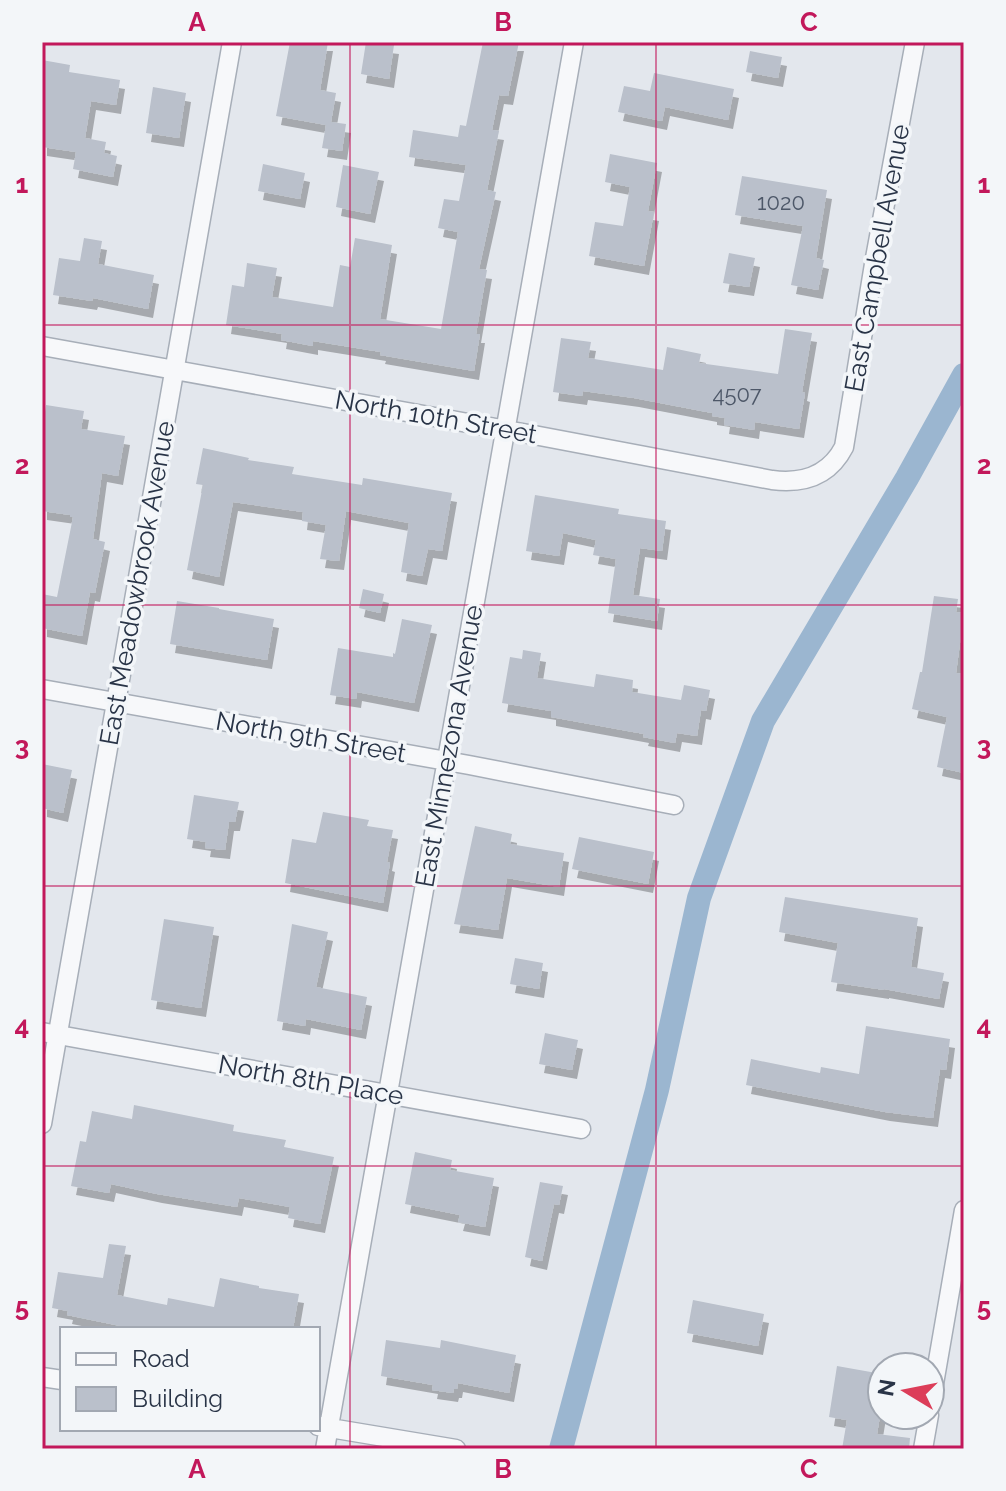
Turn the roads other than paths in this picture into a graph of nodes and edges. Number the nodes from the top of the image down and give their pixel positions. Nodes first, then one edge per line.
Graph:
1 (232, 42) edge
2 (574, 42) edge
3 (915, 42) edge
4 (42, 346) edge
5 (174, 371) junction
6 (505, 430) junction
7 (827, 469) joint
8 (42, 689) edge
9 (116, 703) junction
10 (447, 761) junction
11 (674, 805) dead end
12 (50, 1034) edge
13 (387, 1094) junction
14 (42, 1124) edge
15 (581, 1129) dead end
16 (964, 1210) edge
17 (940, 1351) edge
18 (323, 1427) edge
19 (325, 1449) edge
20 (456, 1449) edge

1 - 5 street, East Meadowbrook Avenue
2 - 6 street, East Minnezona Avenue
3 - 7 street, East Campbell Avenue
4 - 5 street, North 10th Street
5 - 6 street, North 10th Street
5 - 9 street, East Meadowbrook Avenue
6 - 7 street, North 10th Street
6 - 10 street, East Minnezona Avenue
8 - 9 street, North 9th Street
9 - 10 street, North 9th Street
9 - 12 street, East Meadowbrook Avenue
10 - 11 street, North 9th Street
10 - 13 street, East Minnezona Avenue
12 - 13 street, North 8th Place
12 - 14 street, East Meadowbrook Avenue
13 - 15 street, North 8th Place
13 - 18 street, East Minnezona Avenue
16 - 17 street
18 - 19 street, East Minnezona Avenue
18 - 20 street

